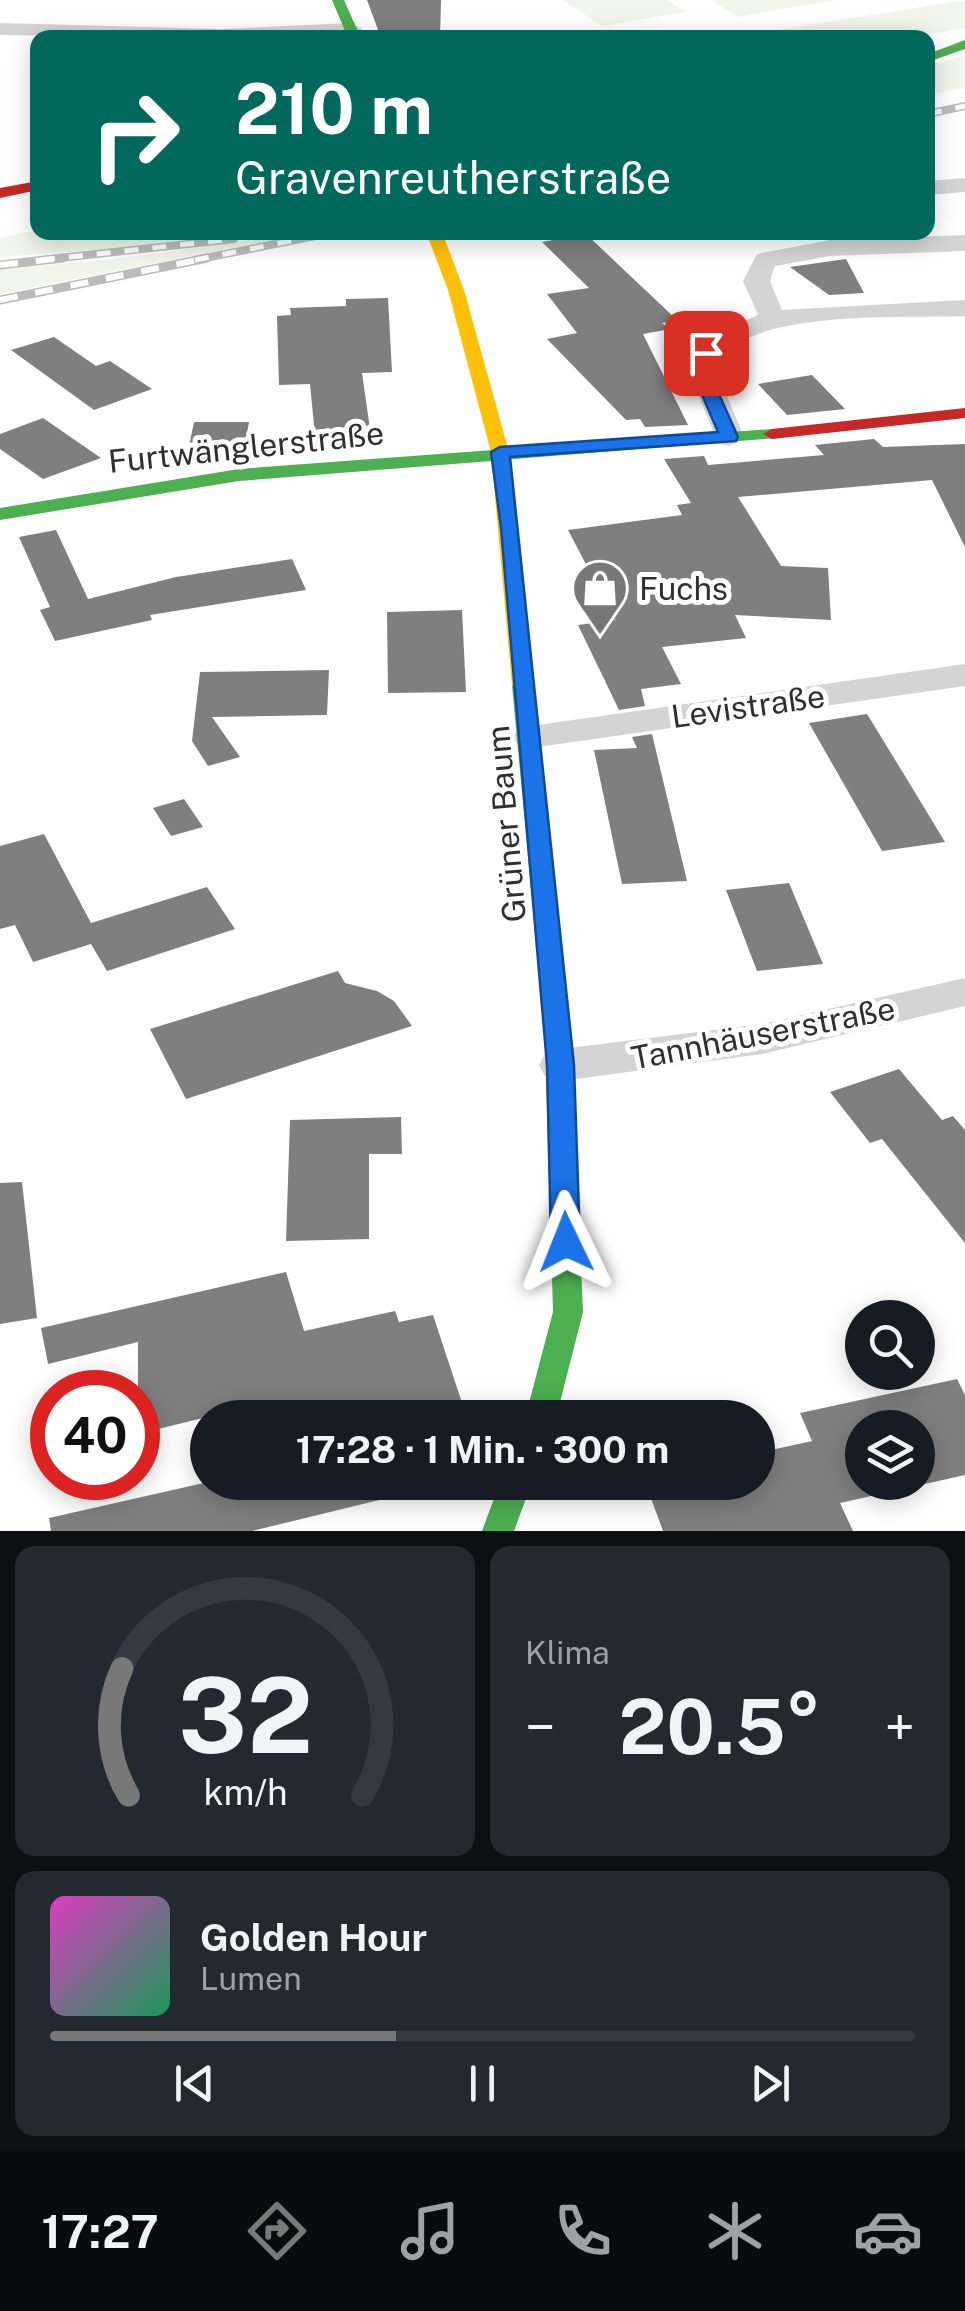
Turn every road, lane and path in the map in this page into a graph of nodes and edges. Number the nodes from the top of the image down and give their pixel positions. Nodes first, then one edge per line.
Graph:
1 (338, 0) edge
2 (0, 29) edge
3 (30, 30) edge
4 (351, 30) edge
5 (965, 41) edge
6 (935, 44) edge
7 (935, 55) edge
8 (965, 185) edge
9 (30, 187) edge
10 (935, 187) edge
11 (0, 193) edge
12 (30, 203) edge
13 (0, 209) edge
14 (437, 240) edge
15 (866, 240) edge
16 (965, 243) edge
17 (965, 308) edge
18 (774, 320) junction
19 (965, 414) edge
20 (729, 437) junction
21 (500, 452) junction
22 (0, 514) edge
23 (965, 675) edge
24 (531, 737) junction
25 (965, 992) edge
26 (560, 1065) junction
27 (545, 1400) edge
28 (509, 1500) edge
29 (498, 1531) edge

1 - 4 street
2 - 3 street
5 - 6 street
5 - 7 street
8 - 10 street
9 - 11 street
12 - 13 street
14 - 21 street, Grüner Baum
15 - 16 street
15 - 18 street
17 - 18 street
18 - 20 street
19 - 20 street, Furtwänglerstraße
20 - 21 street, Furtwänglerstraße
21 - 22 street, Furtwänglerstraße
21 - 24 street, Grüner Baum
23 - 24 street, Levistraße
24 - 26 street, Grüner Baum
25 - 26 street, Tannhäuserstraße
26 - 27 street, Grüner Baum
28 - 29 street

